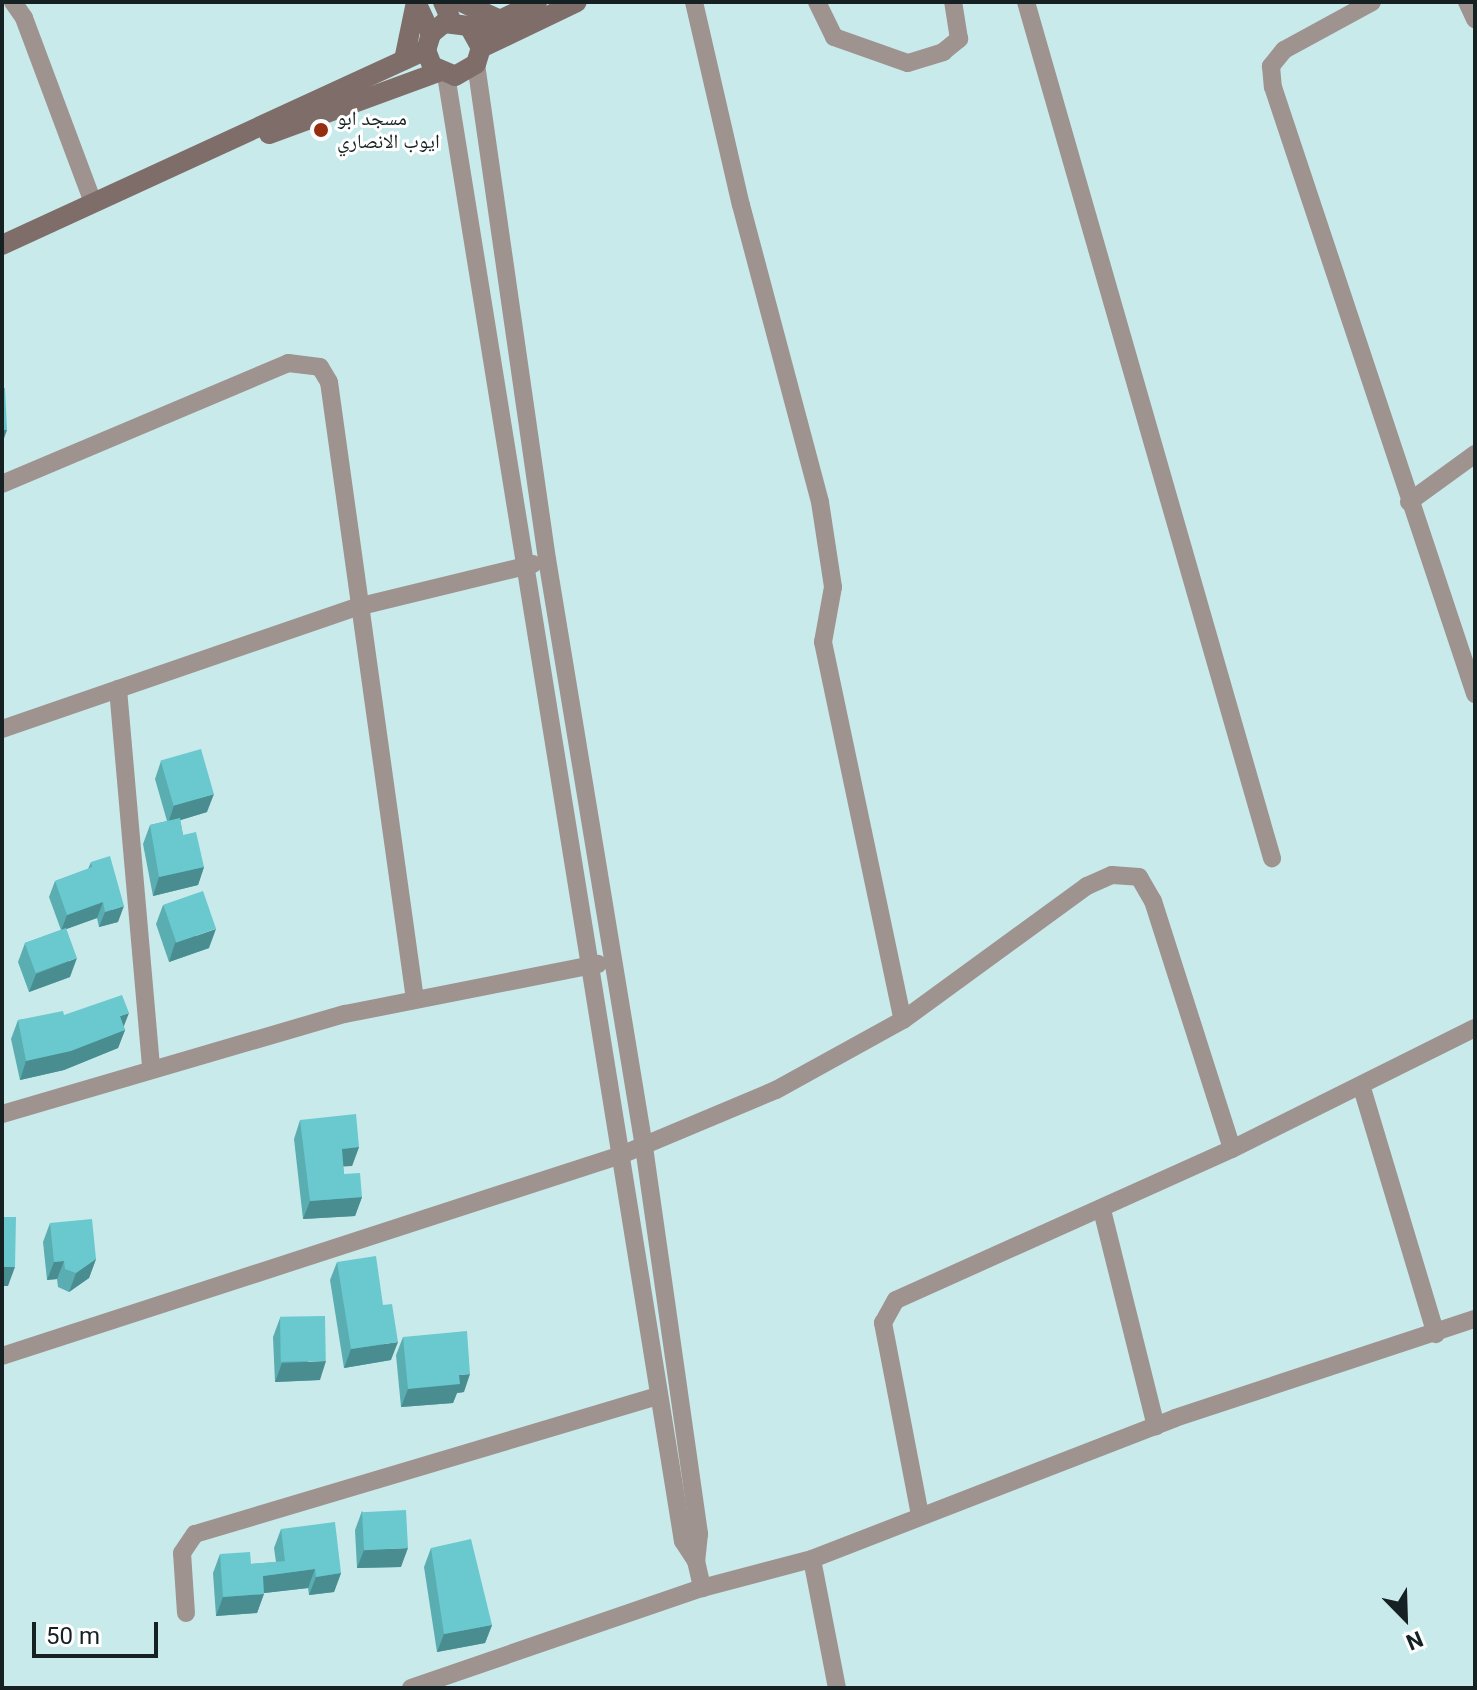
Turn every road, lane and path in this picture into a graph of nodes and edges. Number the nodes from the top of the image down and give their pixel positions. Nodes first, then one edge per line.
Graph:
1 (13, 2) edge
2 (416, 2) edge
3 (443, 2) edge
4 (461, 2) edge
5 (537, 2) edge
6 (577, 2) edge
7 (694, 2) edge
8 (817, 2) edge
9 (953, 2) edge
10 (1026, 2) edge
11 (1372, 2) edge
12 (1467, 2) edge
13 (502, 18) edge
14 (1475, 19) edge
15 (452, 22) junction
16 (428, 42) junction
17 (477, 48) junction
18 (404, 60) junction
19 (442, 74) junction
20 (92, 200) junction
21 (29, 233) junction
22 (2, 245) edge
23 (1475, 454) edge
24 (2, 484) edge
25 (1409, 502) junction
26 (547, 559) junction
27 (524, 566) junction
28 (357, 607) junction
29 (118, 689) junction
30 (1475, 694) edge
31 (2, 729) edge
32 (1272, 858) dead end
33 (613, 961) junction
34 (588, 966) junction
35 (415, 999) junction
36 (903, 1020) junction
37 (1475, 1028) edge
38 (151, 1070) junction
39 (1362, 1088) junction
40 (2, 1114) edge
41 (644, 1147) junction
42 (1232, 1149) junction
43 (621, 1155) junction
44 (1102, 1210) junction
45 (1475, 1319) edge
46 (1436, 1334) junction
47 (2, 1356) edge
48 (659, 1396) junction
49 (1156, 1426) junction
50 (920, 1515) junction
51 (812, 1559) junction
52 (696, 1561) junction
53 (702, 1588) junction
54 (186, 1613) dead end
55 (411, 1688) edge
56 (837, 1688) edge

1 - 20 street
2 - 16 street
2 - 18 street
3 - 15 street
4 - 13 street
5 - 13 street
6 - 13 street
7 - 36 street
8 - 9 street
10 - 32 street
11 - 25 street
12 - 14 street
13 - 17 street
15 - 16 street
15 - 17 street
16 - 18 street
16 - 19 street
17 - 19 street
17 - 26 street
18 - 20 street
19 - 21 street
19 - 27 street
20 - 21 street
21 - 22 street
23 - 25 street
24 - 28 street
25 - 30 street
26 - 27 street
26 - 33 street
27 - 28 street
27 - 34 street
28 - 29 street
28 - 35 street
29 - 31 street
29 - 38 street
33 - 34 street
33 - 41 street
34 - 35 street
34 - 43 street
35 - 38 street
36 - 41 street
36 - 42 street
37 - 39 street
38 - 40 street
39 - 42 street
39 - 46 street
41 - 43 street
41 - 52 street
42 - 44 street
43 - 47 street
43 - 48 street
44 - 49 street
44 - 50 street
45 - 46 street
46 - 49 street
48 - 52 street
48 - 54 street
49 - 50 street
50 - 51 street
51 - 53 street
51 - 56 street
52 - 53 street
53 - 55 street

